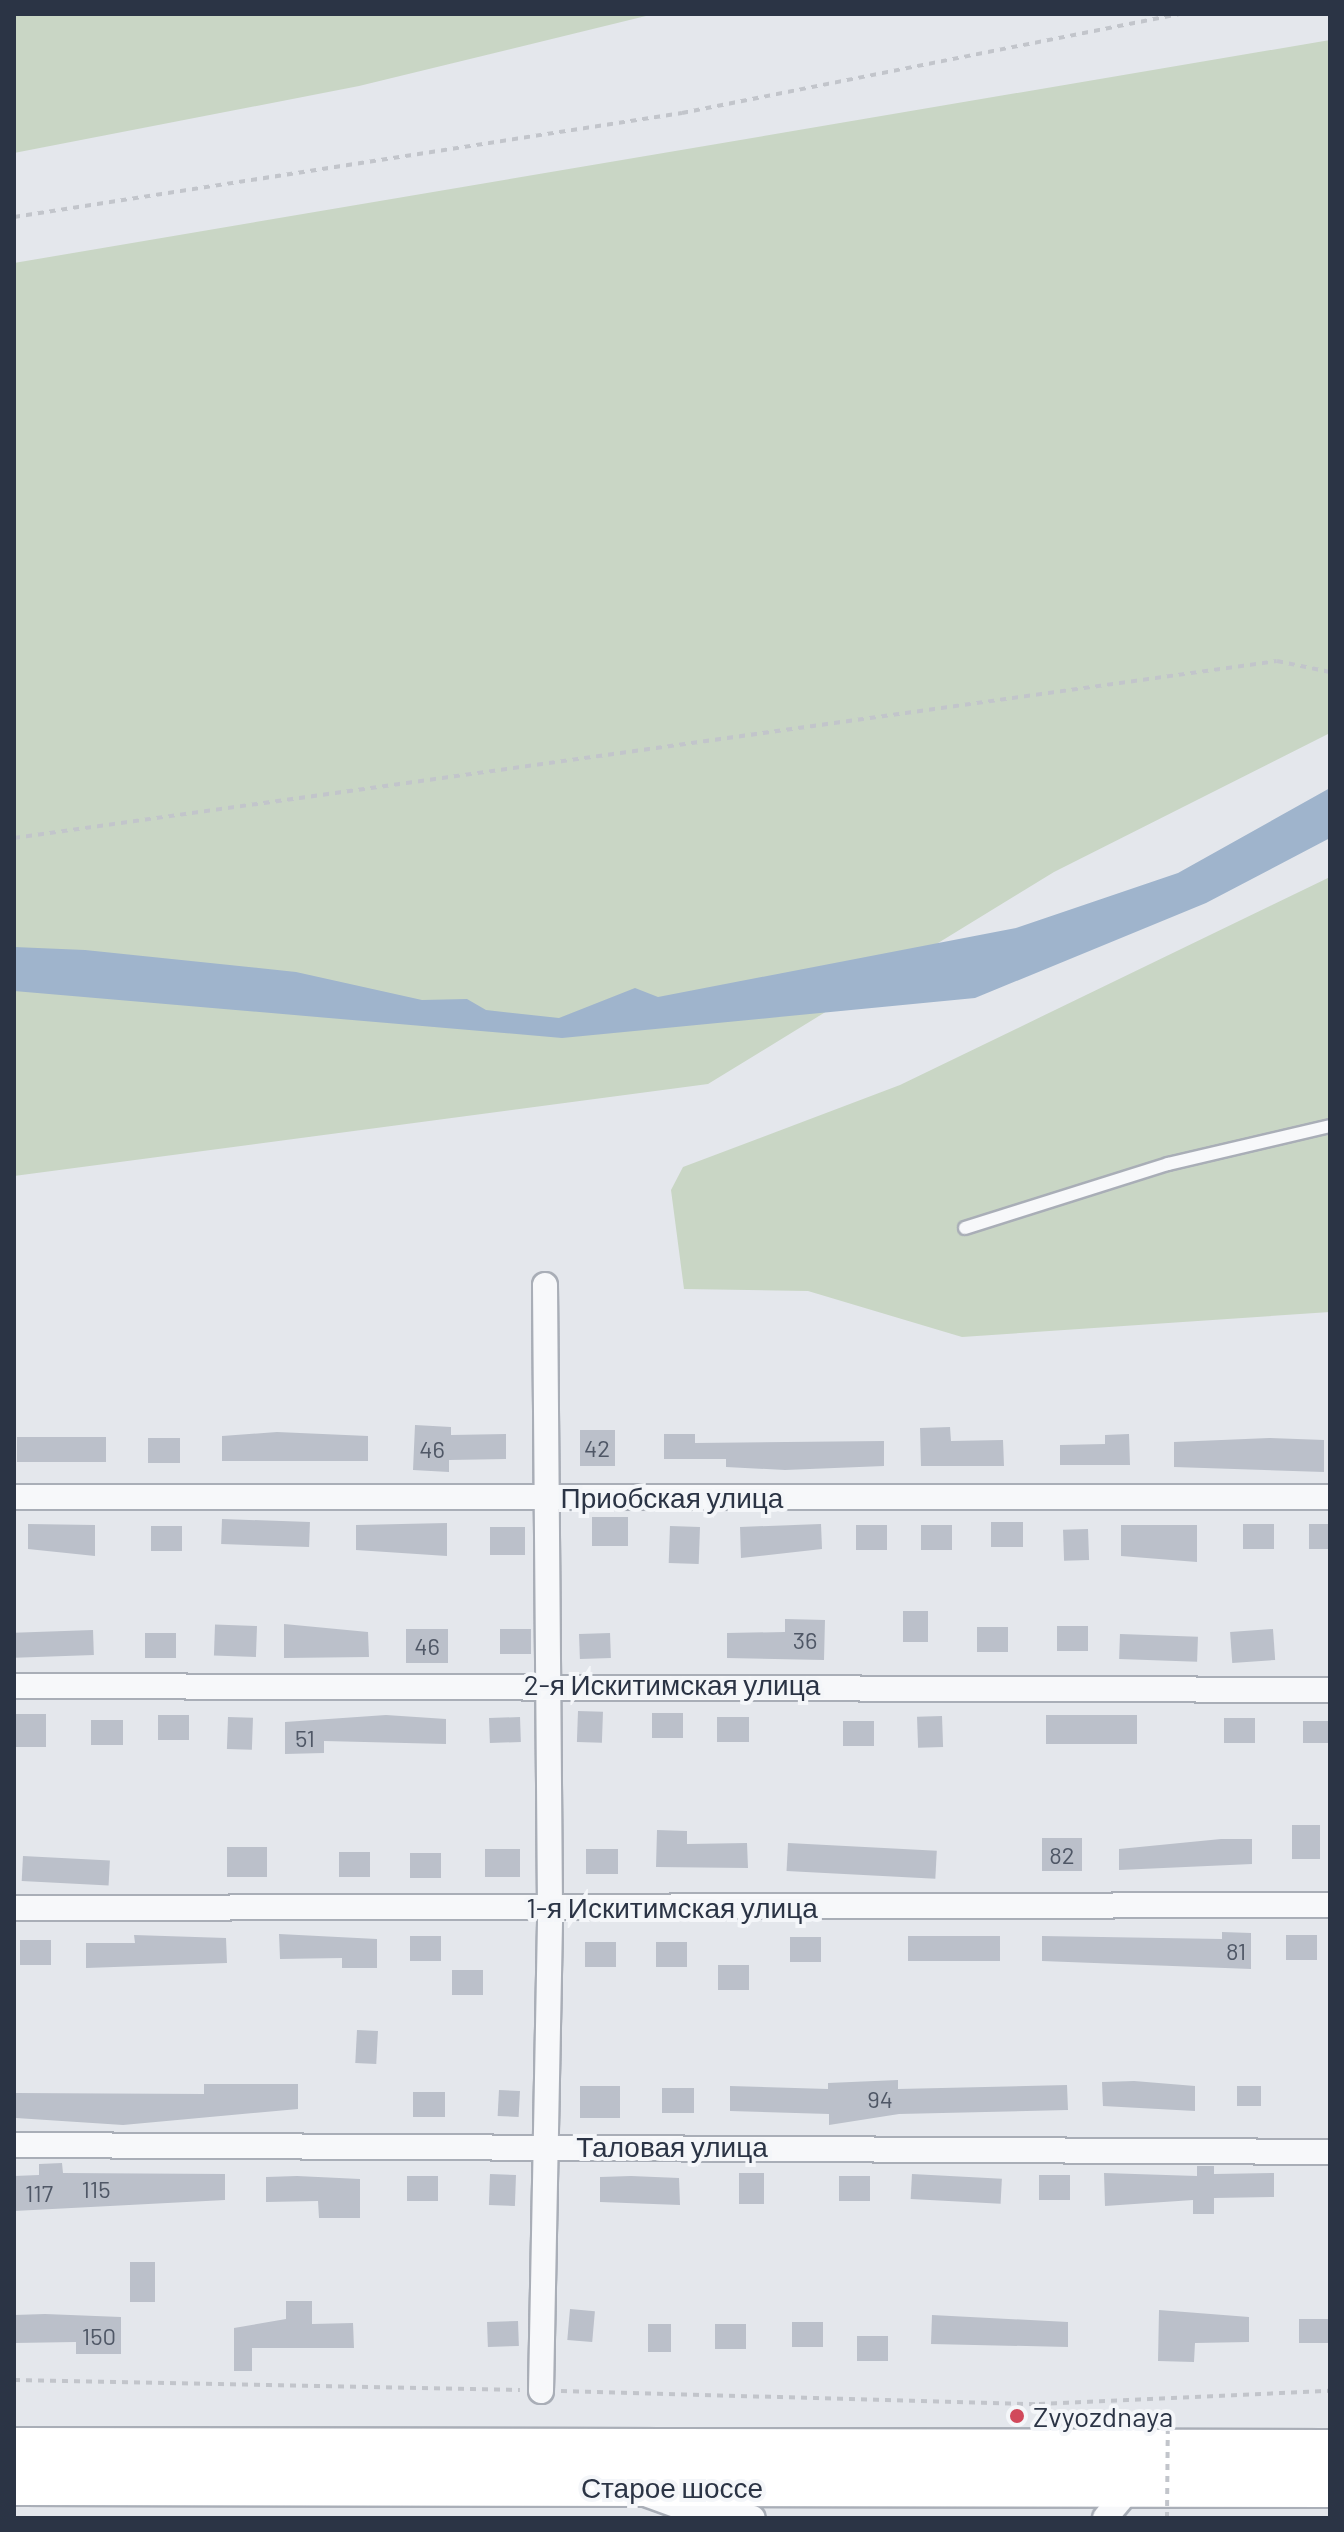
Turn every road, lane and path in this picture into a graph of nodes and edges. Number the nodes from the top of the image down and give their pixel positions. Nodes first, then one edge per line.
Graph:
1 (1179, 14) edge
2 (14, 217) edge
3 (1330, 672) edge
4 (14, 838) edge
5 (1330, 1126) edge
6 (965, 1228) dead end
7 (545, 1285) dead end
8 (14, 1497) edge
9 (546, 1497) junction
10 (1330, 1497) edge
11 (550, 1682) junction
12 (14, 1686) edge
13 (1330, 1690) edge
14 (1330, 1905) edge
15 (14, 1908) edge
16 (550, 1908) junction
17 (14, 2145) edge
18 (544, 2145) junction
19 (1330, 2152) edge
20 (14, 2380) edge
21 (541, 2391) junction
22 (1330, 2391) edge
23 (1117, 2415) dead end
24 (14, 2450) edge
25 (1330, 2452) edge
26 (14, 2483) edge
27 (1330, 2485) edge
28 (627, 2488) junction
29 (1118, 2502) edge
30 (753, 2518) edge
31 (1167, 2518) edge

1 - 2 path
3 - 4 path
5 - 6 lane
7 - 9 street
8 - 9 street, Приобская улица
9 - 10 street, Приобская улица
9 - 11 street
11 - 12 street, 2-я Искитимская улица
11 - 13 street, 2-я Искитимская улица
11 - 16 street
14 - 16 street, 1-я Искитимская улица
15 - 16 street, 1-я Искитимская улица
16 - 18 street
17 - 18 street, Таловая улица
18 - 19 street, Таловая улица
18 - 21 street
20 - 21 path
21 - 22 path
23 - 31 path, bridge
24 - 25 highway, Старое шоссе
26 - 28 highway, Старое шоссе
27 - 29 highway, Старое шоссе
28 - 29 highway, Старое шоссе
28 - 30 street

